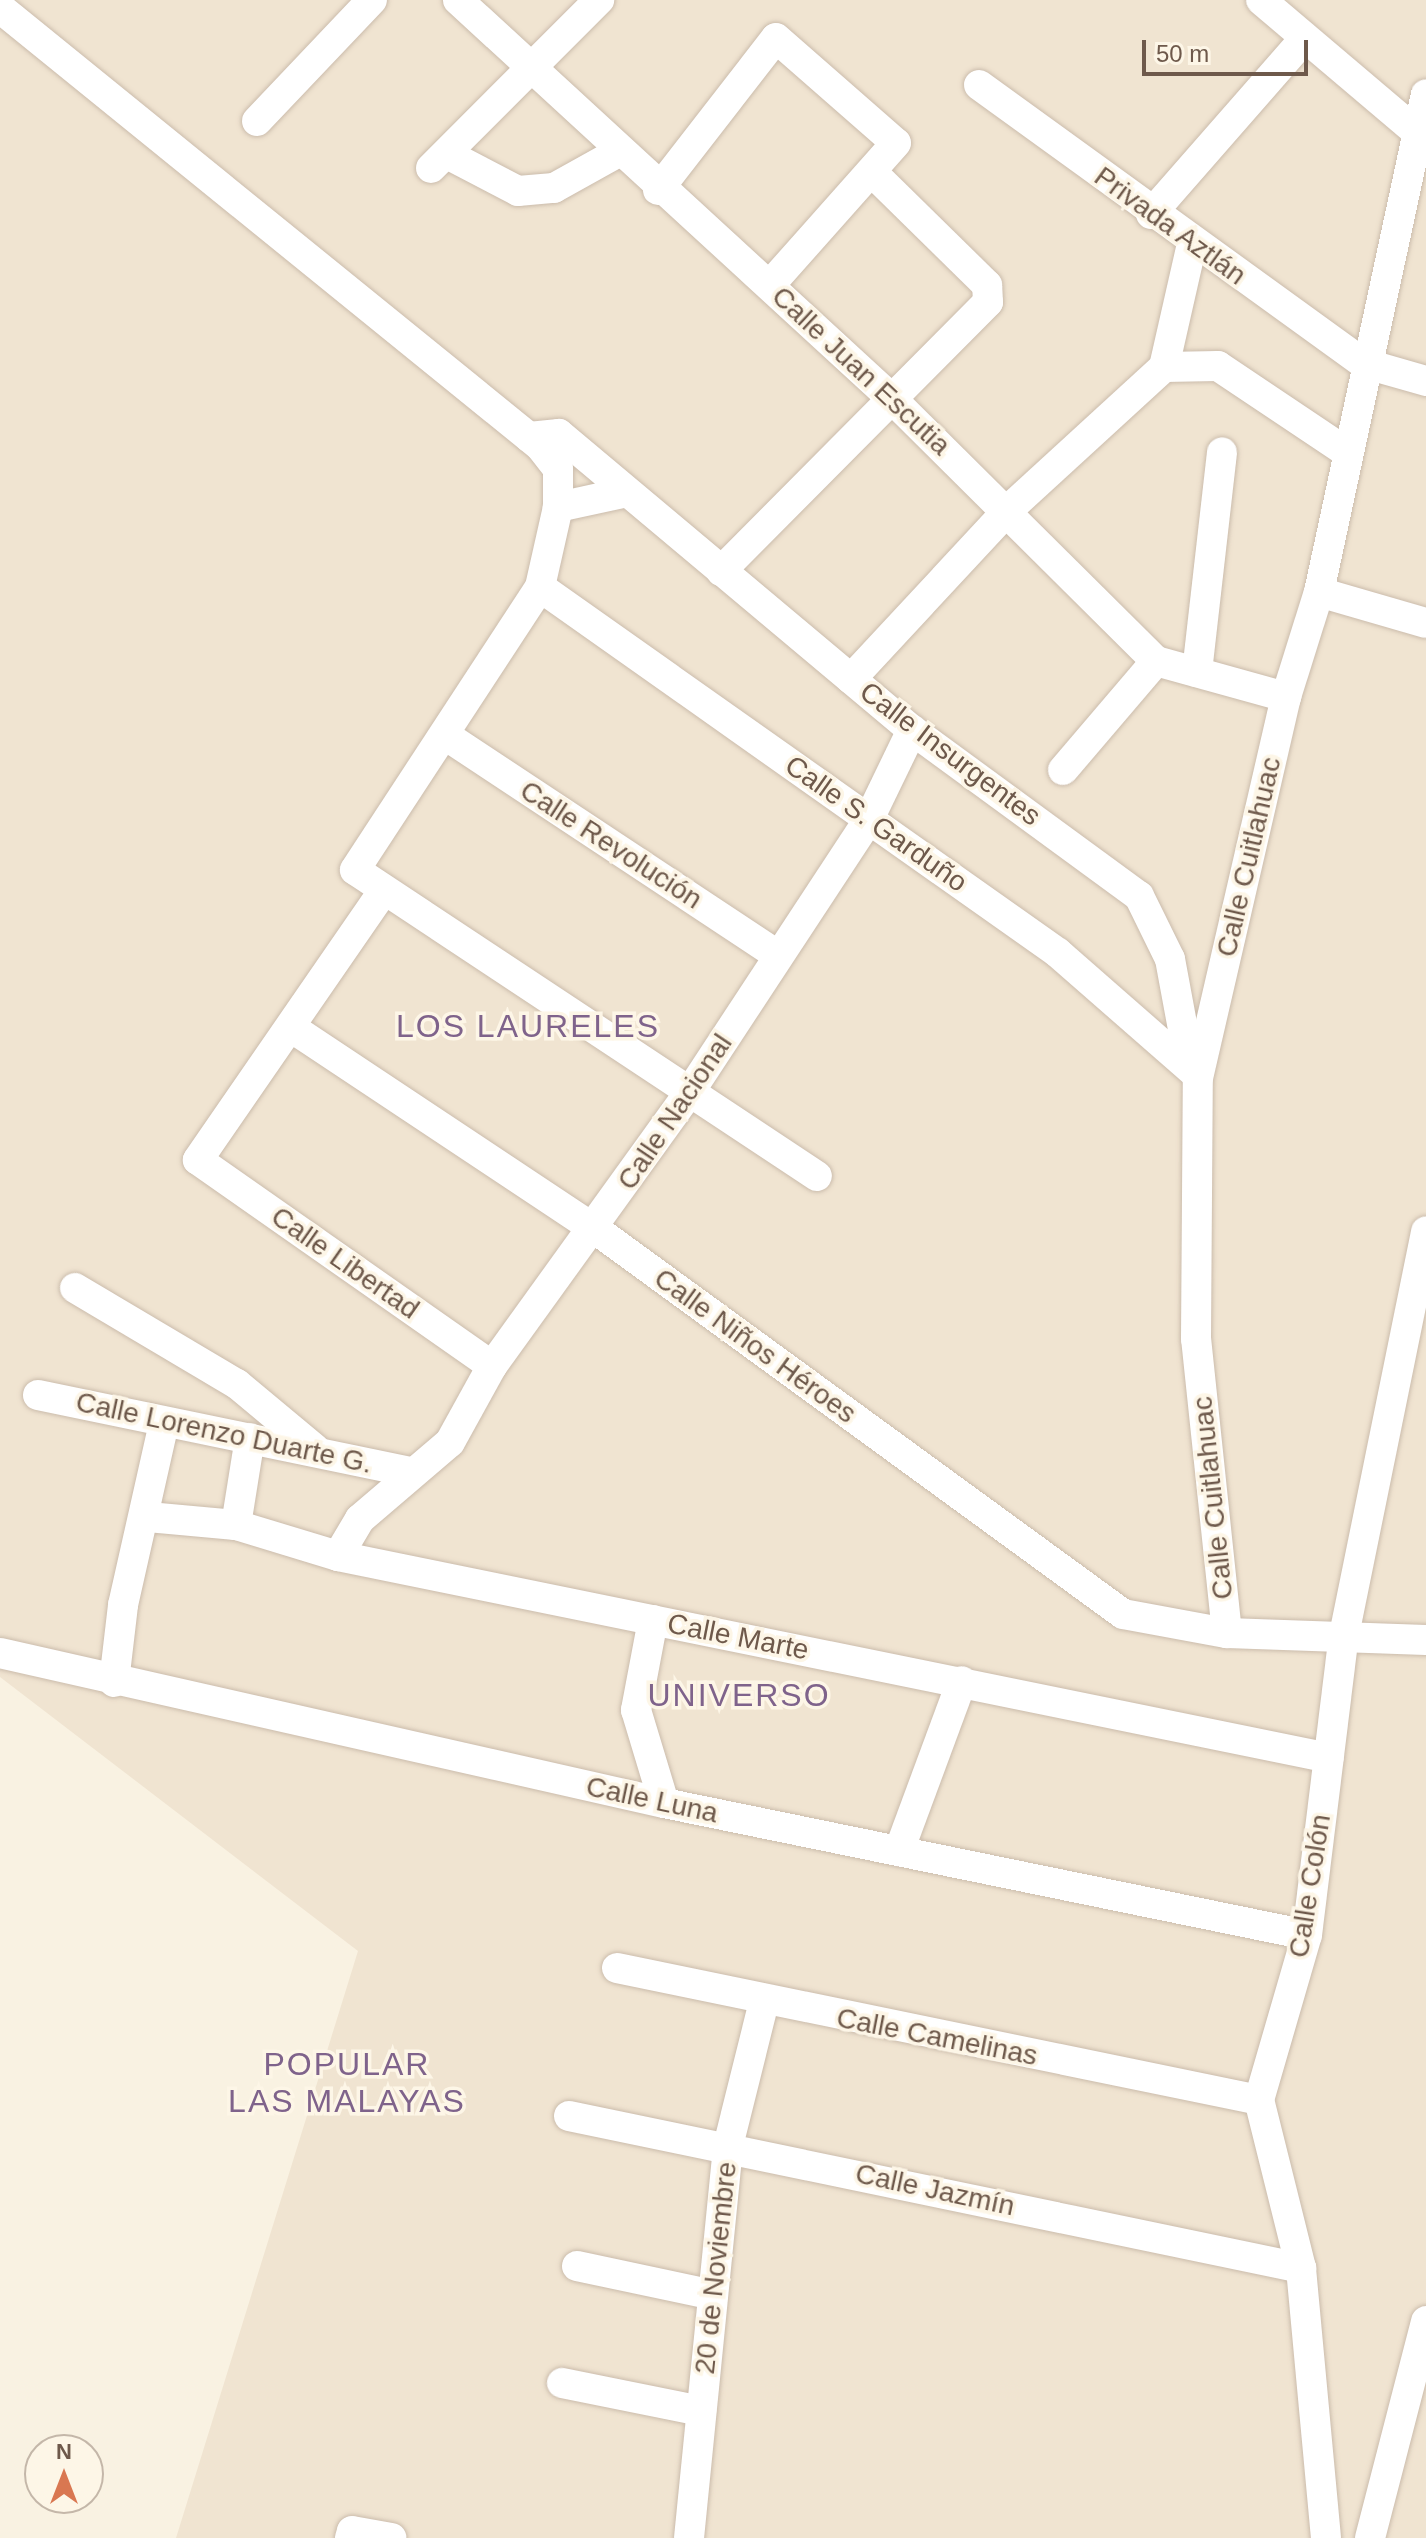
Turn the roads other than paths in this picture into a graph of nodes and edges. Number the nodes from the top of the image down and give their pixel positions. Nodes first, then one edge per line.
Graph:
1 (372, 0) edge
2 (458, 0) edge
3 (599, 0) edge
4 (1261, 0) edge
5 (0, 8) edge
6 (1305, 38) junction
7 (532, 75) junction
8 (979, 85) dead end
9 (1426, 94) edge
10 (257, 121) dead end
11 (1422, 139) edge
12 (617, 153) junction
13 (875, 175) junction
14 (658, 190) junction
15 (1151, 214) junction
16 (1192, 244) junction
17 (770, 285) junction
18 (1363, 363) junction
19 (1164, 367) junction
20 (1426, 381) edge
21 (889, 396) junction
22 (529, 437) junction
23 (1345, 451) junction
24 (1222, 452) dead end
25 (627, 492) junction
26 (558, 507) junction
27 (1008, 510) junction
28 (721, 571) junction
29 (540, 587) junction
30 (1319, 592) junction
31 (1426, 623) edge
32 (1156, 661) junction
33 (1197, 672) junction
34 (851, 679) junction
35 (1286, 697) junction
36 (912, 730) junction
37 (445, 735) junction
38 (1063, 770) dead end
39 (869, 819) junction
40 (384, 890) junction
41 (778, 955) junction
42 (292, 1028) junction
43 (1194, 1072) junction
44 (691, 1090) junction
45 (817, 1176) dead end
46 (595, 1229) junction
47 (1424, 1249) edge
48 (75, 1288) dead end
49 (492, 1366) junction
50 (38, 1395) dead end
51 (164, 1423) junction
52 (250, 1438) junction
53 (319, 1452) junction
54 (410, 1472) junction
55 (148, 1517) junction
56 (236, 1525) junction
57 (338, 1556) junction
58 (653, 1620) junction
59 (1227, 1633) junction
60 (1343, 1640) junction
61 (1426, 1640) edge
62 (0, 1653) edge
63 (962, 1681) junction
64 (114, 1682) junction
65 (1329, 1758) junction
66 (664, 1803) junction
67 (899, 1851) junction
68 (1307, 1935) junction
69 (617, 1968) dead end
70 (764, 2002) junction
71 (1259, 2100) junction
72 (569, 2116) dead end
73 (728, 2146) junction
74 (577, 2266) dead end
75 (1301, 2268) junction
76 (713, 2295) junction
77 (1426, 2321) edge
78 (562, 2383) dead end
79 (1416, 2404) edge
80 (701, 2411) junction
81 (351, 2534) edge
82 (391, 2538) edge
83 (689, 2538) edge
84 (1326, 2538) edge
85 (1370, 2538) edge

1 - 10 street
2 - 7 street, Calle Juan Escutia
3 - 7 street
4 - 6 street
5 - 22 street
6 - 11 street
6 - 15 street
7 - 12 street, Calle Juan Escutia
7 - 12 street
8 - 15 street, Privada Aztlán
9 - 11 street, Calle Cuitlahuac
11 - 18 street, Calle Cuitlahuac
12 - 14 street, Calle Juan Escutia
13 - 14 street
13 - 17 street
13 - 21 street
14 - 17 street, Calle Juan Escutia
15 - 16 street, Privada Aztlán
16 - 18 street, Privada Aztlán
16 - 19 street
17 - 21 street, Calle Juan Escutia
18 - 20 street, Privada Aztlán
18 - 23 street, Calle Cuitlahuac
19 - 23 street
19 - 27 street
21 - 27 street, Calle Juan Escutia
21 - 28 street
22 - 25 street, Calle Insurgentes
22 - 26 street
23 - 30 street, Calle Cuitlahuac
24 - 33 street
25 - 26 street
25 - 28 street, Calle Insurgentes
26 - 29 street
27 - 32 street, Calle Juan Escutia
27 - 34 street
28 - 34 street, Calle Insurgentes
29 - 37 street
29 - 39 street, Calle S. Garduño
30 - 31 street
30 - 35 street, Calle Cuitlahuac
32 - 33 street
32 - 38 street
33 - 35 street
34 - 36 street, Calle Insurgentes
35 - 43 street, Calle Cuitlahuac
36 - 39 street, Calle Nacional
36 - 43 street, Calle Insurgentes
37 - 40 street
37 - 41 street, Calle Revolución
39 - 41 street, Calle Nacional
39 - 43 street, Calle S. Garduño
40 - 42 street
40 - 44 street
41 - 44 street, Calle Nacional
42 - 46 street, Calle Niños Héroes
42 - 49 street, Calle Libertad
43 - 59 street, Calle Cuitlahuac
44 - 45 street
44 - 46 street, Calle Nacional
46 - 49 street, Calle Nacional
46 - 59 street, Calle Niños Héroes
47 - 60 street, Calle Colón
48 - 53 street
49 - 54 street, Calle Nacional
50 - 51 street, Calle Lorenzo Duarte G.
51 - 52 street, Calle Lorenzo Duarte G.
51 - 55 street
52 - 53 street, Calle Lorenzo Duarte G.
52 - 56 street
53 - 54 street, Calle Lorenzo Duarte G.
54 - 57 street, Calle Nacional
55 - 56 street, Calle Marte
55 - 64 street
56 - 57 street, Calle Marte
57 - 58 street, Calle Marte
58 - 63 street, Calle Marte
58 - 66 street
59 - 60 street
60 - 61 street
60 - 65 street, Calle Colón
62 - 64 street, Calle Luna
63 - 65 street, Calle Marte
63 - 67 street
64 - 66 street, Calle Luna
65 - 68 street, Calle Colón
66 - 67 street, Calle Luna
67 - 68 street, Calle Luna
68 - 71 street, Calle Colón
69 - 70 street, Calle Camelinas
70 - 71 street, Calle Camelinas
70 - 73 street, 20 de Noviembre
71 - 75 street
72 - 73 street, Calle Jazmín
73 - 75 street, Calle Jazmín
73 - 76 street, 20 de Noviembre
74 - 76 street
75 - 84 street
76 - 80 street, 20 de Noviembre
77 - 79 street
78 - 80 street
79 - 85 street
80 - 83 street, 20 de Noviembre
81 - 82 street

